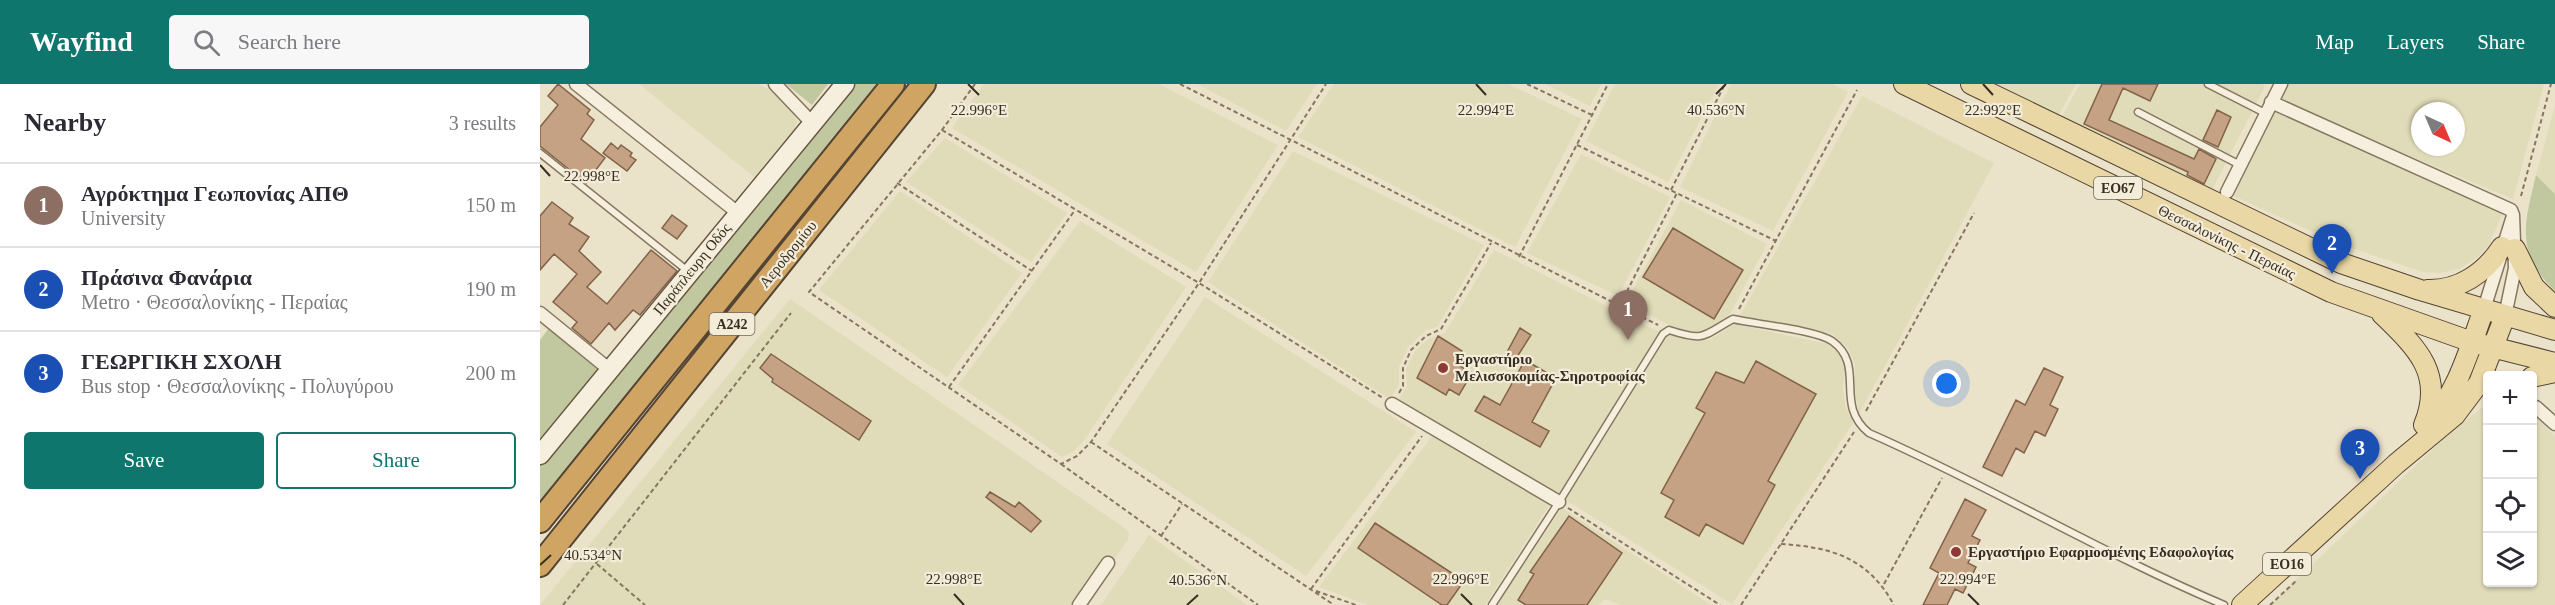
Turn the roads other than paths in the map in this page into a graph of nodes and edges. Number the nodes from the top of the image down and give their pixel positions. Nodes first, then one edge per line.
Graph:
1 (576, 84) edge
2 (775, 84) edge
3 (845, 84) edge
4 (893, 84) edge
5 (924, 84) edge
6 (1904, 84) edge
7 (1971, 84) edge
8 (2208, 84) edge
9 (2281, 84) edge
10 (2268, 108) junction
11 (2138, 112) dead end
12 (813, 124) junction
13 (540, 153) edge
14 (2240, 165) junction
15 (2227, 192) dead end
16 (738, 213) junction
17 (2508, 248) junction
18 (690, 272) junction
19 (2420, 290) junction
20 (2555, 307) edge
21 (2484, 309) junction
22 (2378, 310) junction
23 (540, 313) edge
24 (2505, 316) junction
25 (2555, 330) edge
26 (2472, 342) junction
27 (2494, 348) junction
28 (2555, 363) edge
29 (610, 370) junction
30 (2555, 372) edge
31 (2537, 376) edge
32 (2483, 397) edge
33 (1392, 404) road end
34 (2537, 408) edge
35 (2555, 424) edge
36 (2430, 430) junction
37 (540, 455) edge
38 (1559, 502) junction
39 (540, 521) edge
40 (1108, 563) dead end
41 (540, 565) edge
42 (1079, 605) edge
43 (1492, 605) edge
44 (2224, 605) edge
45 (2242, 605) edge

1 - 16 street
2 - 12 street
3 - 12 street, Παράπλευρη Οδός
4 - 39 highway, Αεροδρομίου / Α242
5 - 41 highway, Αεροδρομίου / Α242
6 - 22 main road, Θεσσαλονίκης - Περαίας / ΕΟ67
7 - 19 main road, Θεσσαλονίκης - Περαίας / ΕΟ67
8 - 10 lane
9 - 10 street
10 - 14 street
10 - 17 street
11 - 14 lane
12 - 16 street, Παράπλευρη Οδός
13 - 18 lane
14 - 15 street
16 - 18 street, Παράπλευρη Οδός
17 - 19 main road
17 - 20 main road
17 - 21 street
17 - 24 street
18 - 29 street, Παράπλευρη Οδός
19 - 21 main road, ΕΟ67
21 - 24 main road
21 - 26 main road, ΕΟ16
22 - 26 main road, Θεσσαλονίκης - Περαίας / ΕΟ67
22 - 36 main road
23 - 29 street
24 - 25 main road
24 - 27 main road, ΕΟ16
26 - 27 main road, Θεσσαλονίκης - Περαίας
26 - 36 main road, ΕΟ16
27 - 28 main road, Θεσσαλονίκης - Περαίας
27 - 36 main road, ΕΟ16
29 - 37 street, Παράπλευρη Οδός
30 - 31 main road
32 - 36 main road, ΕΟ16
33 - 38 street
34 - 35 street
36 - 45 main road, ΕΟ16
38 - 43 lane
38 - 44 lane
40 - 42 street

